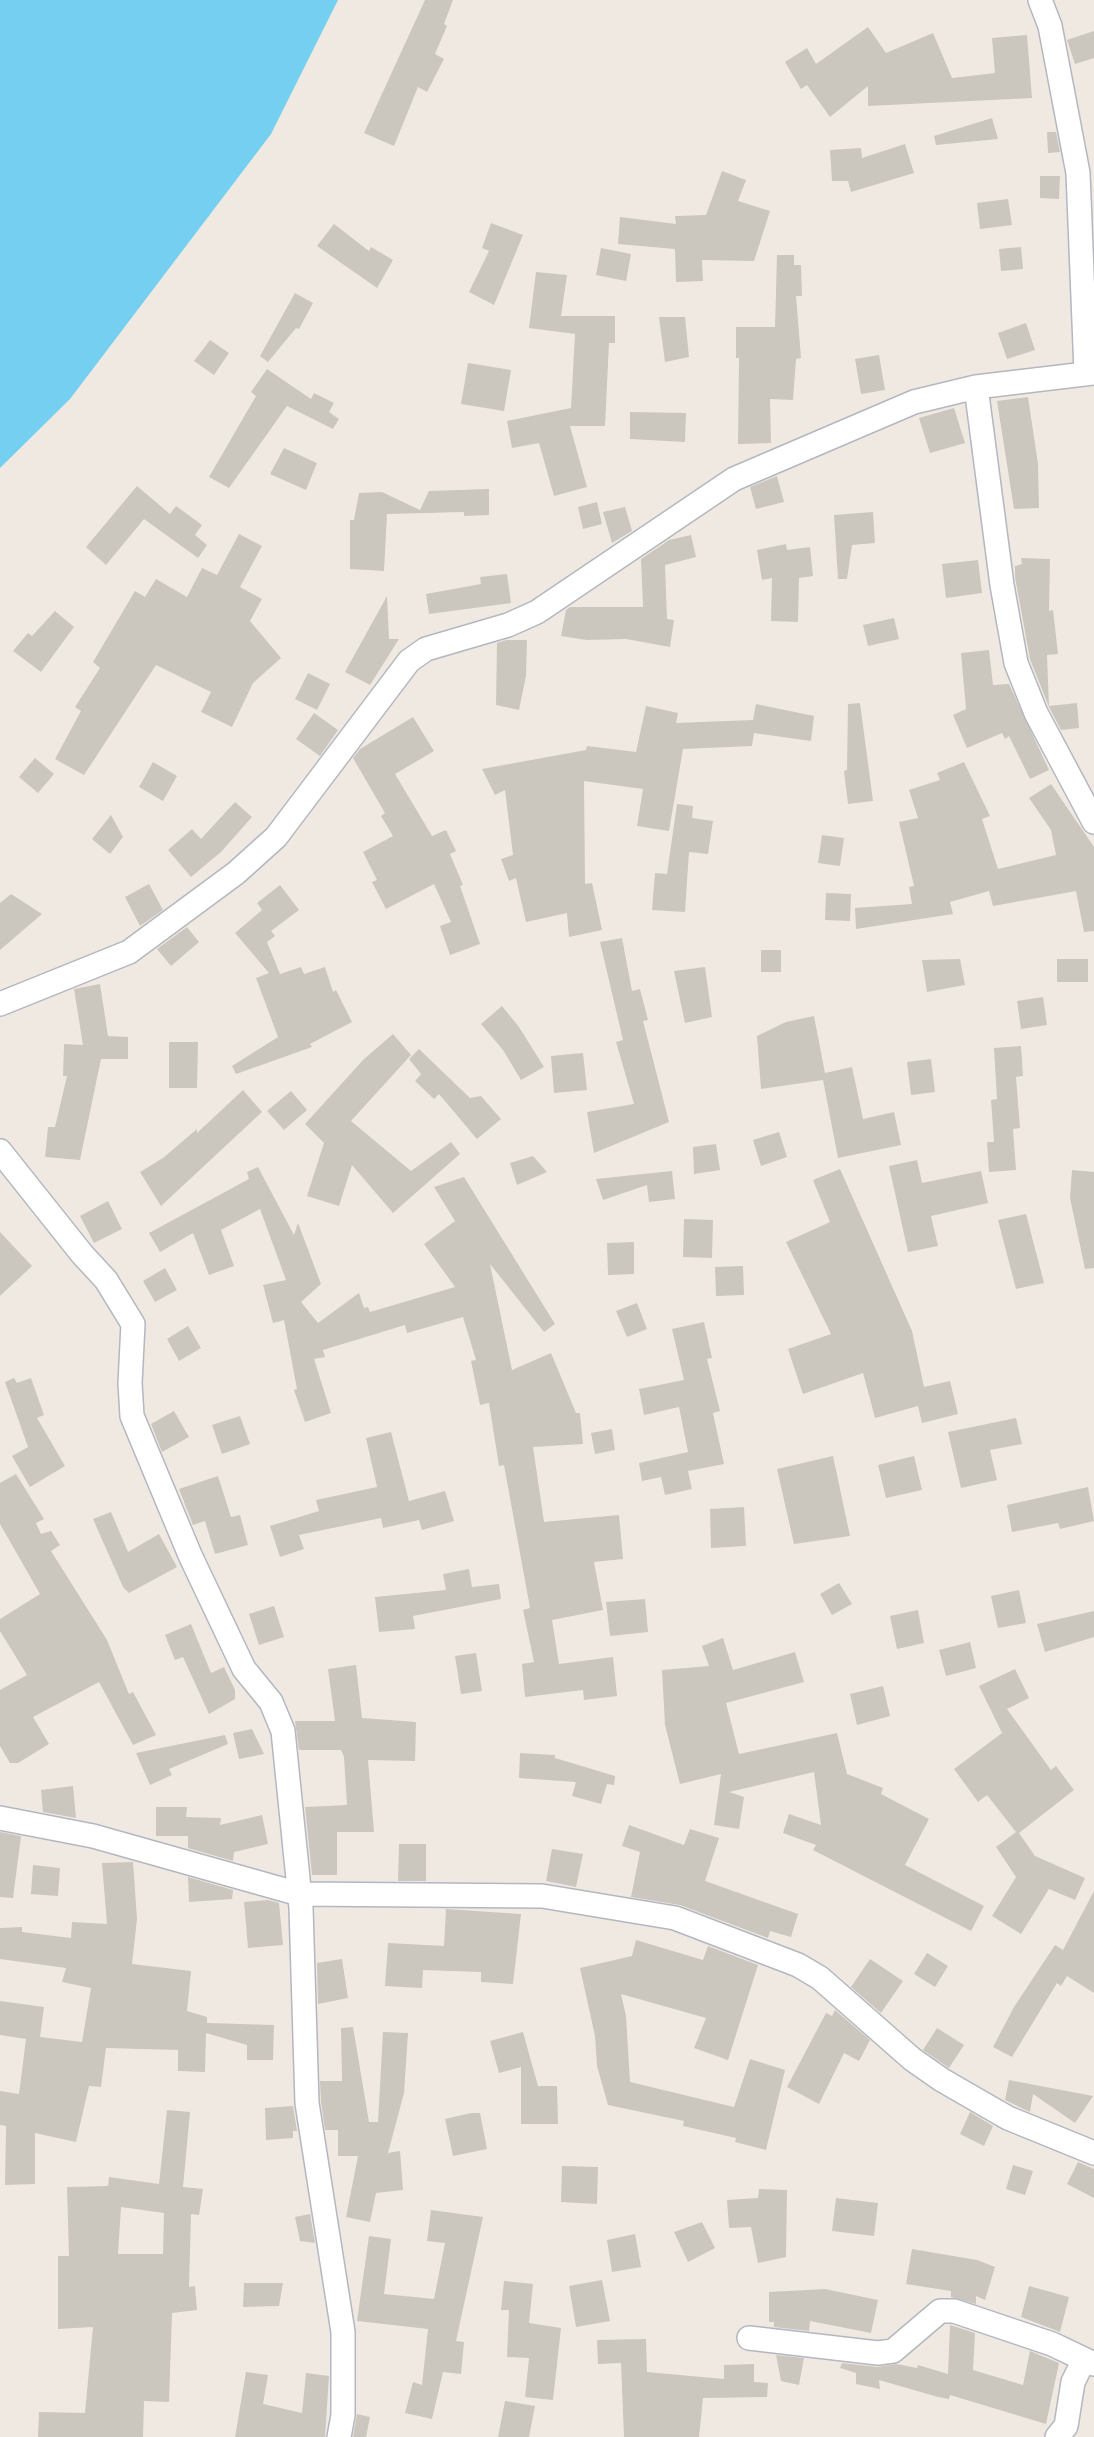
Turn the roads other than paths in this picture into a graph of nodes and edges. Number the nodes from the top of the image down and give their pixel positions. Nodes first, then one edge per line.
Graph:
1 (1040, 0) edge
2 (1090, 373) edge
3 (976, 387) junction
4 (1094, 822) edge
5 (0, 1004) edge
6 (0, 1151) edge
7 (0, 1818) edge
8 (299, 1894) junction
9 (1094, 2153) edge
10 (748, 2339) dead end
11 (1089, 2362) edge
12 (339, 2437) edge
13 (1057, 2437) edge

1 - 2 street
2 - 3 street
3 - 4 street
3 - 5 street
6 - 8 street
7 - 8 street
8 - 9 street
8 - 12 street
10 - 11 street
11 - 13 street

